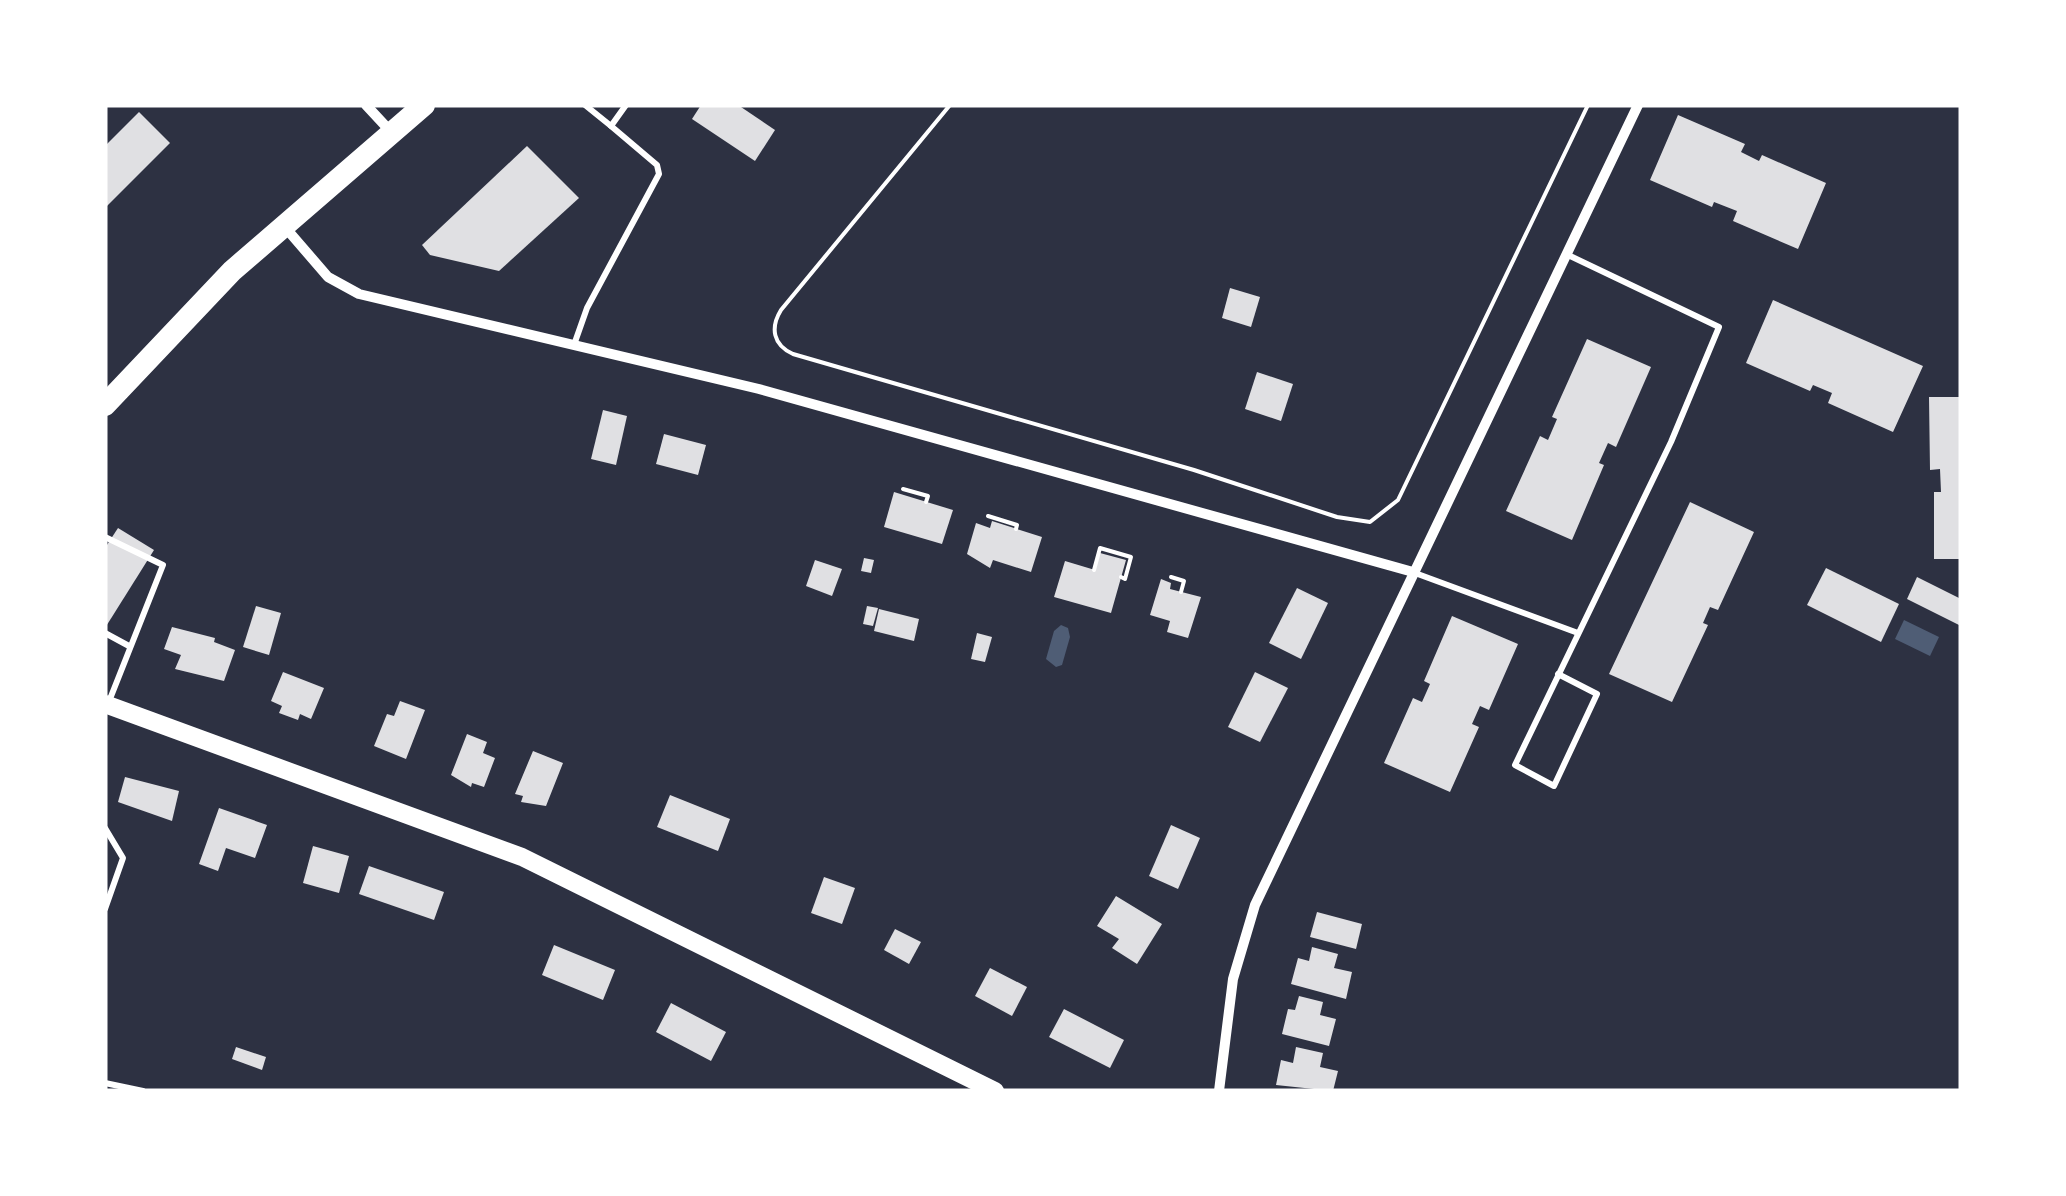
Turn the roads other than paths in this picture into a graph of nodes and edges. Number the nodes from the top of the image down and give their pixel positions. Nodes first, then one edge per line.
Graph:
1 (366, 105) edge
2 (584, 105) edge
3 (626, 105) edge
4 (1638, 105) edge
5 (418, 107) edge
6 (610, 126) junction
7 (392, 133) junction
8 (284, 226) junction
9 (1566, 254) junction
10 (574, 342) junction
11 (105, 405) edge
12 (105, 537) edge
13 (1413, 572) junction
14 (105, 633) edge
15 (1578, 633) junction
16 (130, 646) junction
17 (1558, 674) junction
18 (106, 707) edge
19 (105, 828) edge
20 (107, 896) edge
21 (105, 909) edge
22 (105, 1083) edge
23 (143, 1091) edge
24 (996, 1091) edge
25 (1219, 1091) edge

1 - 7 street
2 - 6 lane
3 - 6 lane
4 - 9 street
5 - 7 main road
6 - 10 lane
7 - 8 main road
8 - 10 street
8 - 11 main road
9 - 13 street
9 - 15 lane
10 - 13 street
12 - 16 lane
13 - 15 lane
13 - 25 street
14 - 16 lane
15 - 17 lane
16 - 18 lane
17 - 17 lane
18 - 24 street
19 - 20 lane
20 - 21 lane
22 - 23 lane

